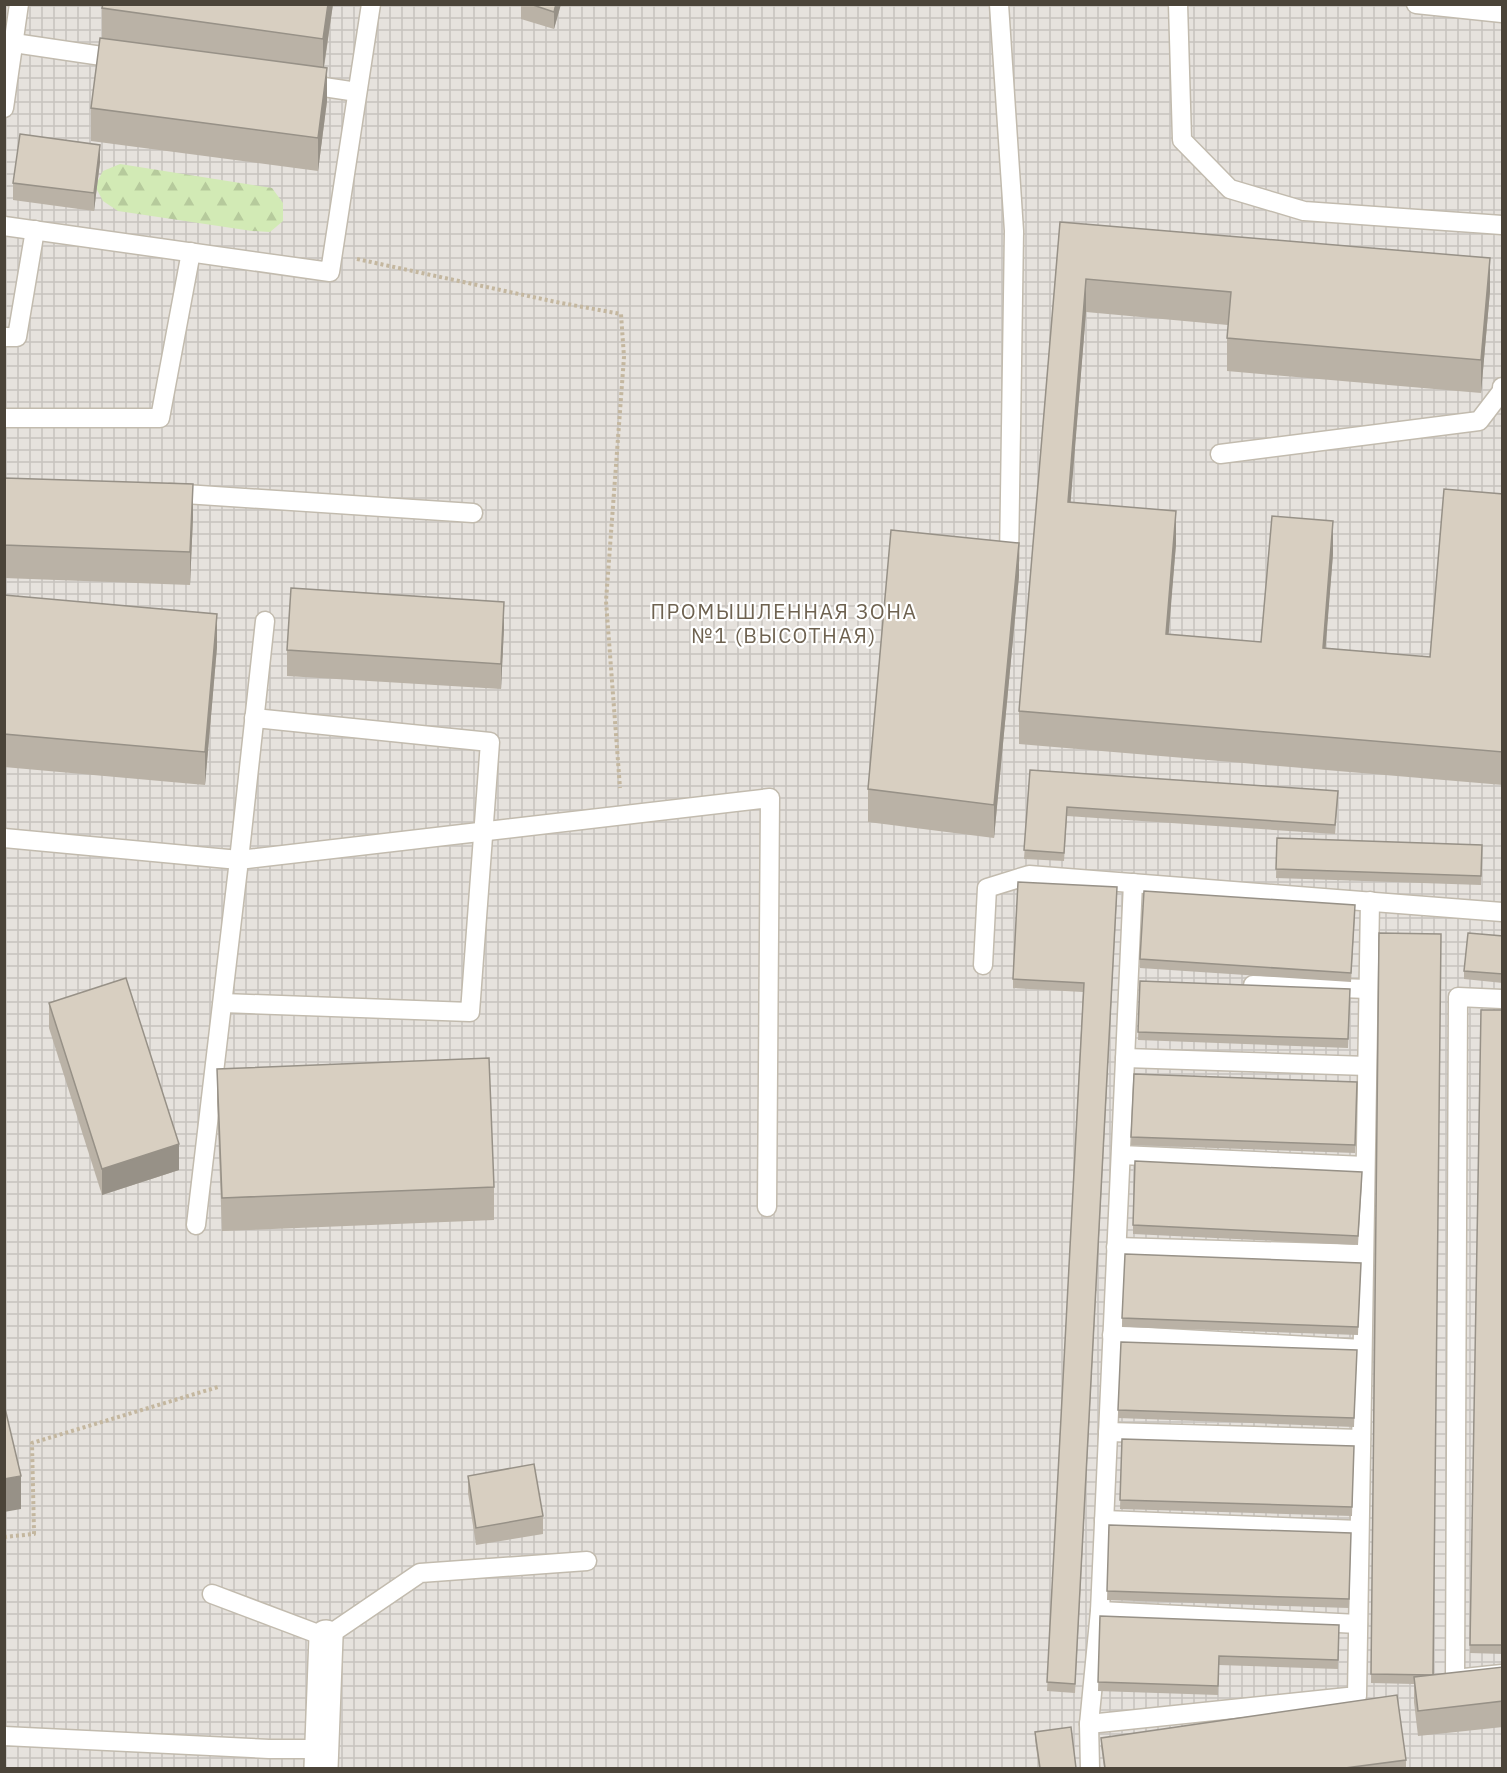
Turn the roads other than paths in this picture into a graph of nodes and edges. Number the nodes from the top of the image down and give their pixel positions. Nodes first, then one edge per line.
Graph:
1 (19, 4) edge
2 (371, 4) edge
3 (999, 4) edge
4 (1178, 4) edge
5 (1416, 4) edge
6 (1503, 12) edge
7 (14, 44) junction
8 (144, 62) edge
9 (286, 82) edge
10 (357, 92) junction
11 (4, 108) edge
12 (1503, 225) edge
13 (4, 226) edge
14 (34, 230) junction
15 (191, 252) junction
16 (4, 337) edge
17 (1503, 387) edge
18 (4, 418) edge
19 (1220, 454) dead end
20 (157, 492) edge
21 (473, 513) dead end
22 (1009, 560) edge
23 (265, 621) dead end
24 (254, 718) junction
25 (483, 830) junction
26 (4, 838) edge
27 (239, 860) junction
28 (1133, 883) junction
29 (1370, 902) junction
30 (1503, 912) edge
31 (983, 965) dead end
32 (1236, 985) edge
33 (1368, 989) junction
34 (1503, 999) edge
35 (223, 1003) junction
36 (1125, 1058) junction
37 (1367, 1066) junction
38 (1121, 1155) junction
39 (1365, 1166) junction
40 (767, 1207) dead end
41 (196, 1225) dead end
42 (1116, 1247) junction
43 (1364, 1254) junction
44 (1112, 1335) junction
45 (1362, 1349) junction
46 (1108, 1432) junction
47 (1361, 1439) junction
48 (1104, 1520) junction
49 (1359, 1530) junction
50 (587, 1561) dead end
51 (213, 1594) dead end
52 (1100, 1611) junction
53 (1358, 1624) junction
54 (326, 1638) junction
55 (1503, 1674) edge
56 (1089, 1724) junction
57 (4, 1736) edge
58 (321, 1759) edge
59 (1090, 1768) edge

1 - 7 lane
2 - 10 lane
3 - 22 lane
4 - 12 lane
5 - 6 lane
7 - 8 lane
7 - 11 lane
9 - 10 lane
10 - 15 lane
13 - 14 lane
14 - 15 lane
14 - 16 lane
15 - 18 lane
17 - 19 lane
20 - 21 lane
23 - 24 lane
24 - 25 lane
24 - 27 lane
25 - 27 lane
25 - 35 lane
25 - 40 lane
26 - 27 lane
27 - 35 lane
28 - 29 lane
28 - 31 lane
28 - 36 lane
29 - 30 lane
29 - 33 lane
32 - 33 lane
33 - 37 lane
34 - 55 lane
35 - 41 lane
36 - 37 lane
36 - 38 lane
37 - 39 lane
38 - 39 lane
38 - 42 lane
39 - 43 lane
42 - 43 lane
42 - 44 lane
43 - 45 lane
44 - 45 lane
44 - 46 lane
45 - 47 lane
46 - 47 lane
46 - 48 lane
47 - 49 lane
48 - 49 lane
48 - 52 lane
49 - 53 lane
50 - 54 lane
51 - 54 lane
52 - 53 lane
52 - 56 lane
53 - 56 lane
54 - 58 street
56 - 59 lane
57 - 58 lane

